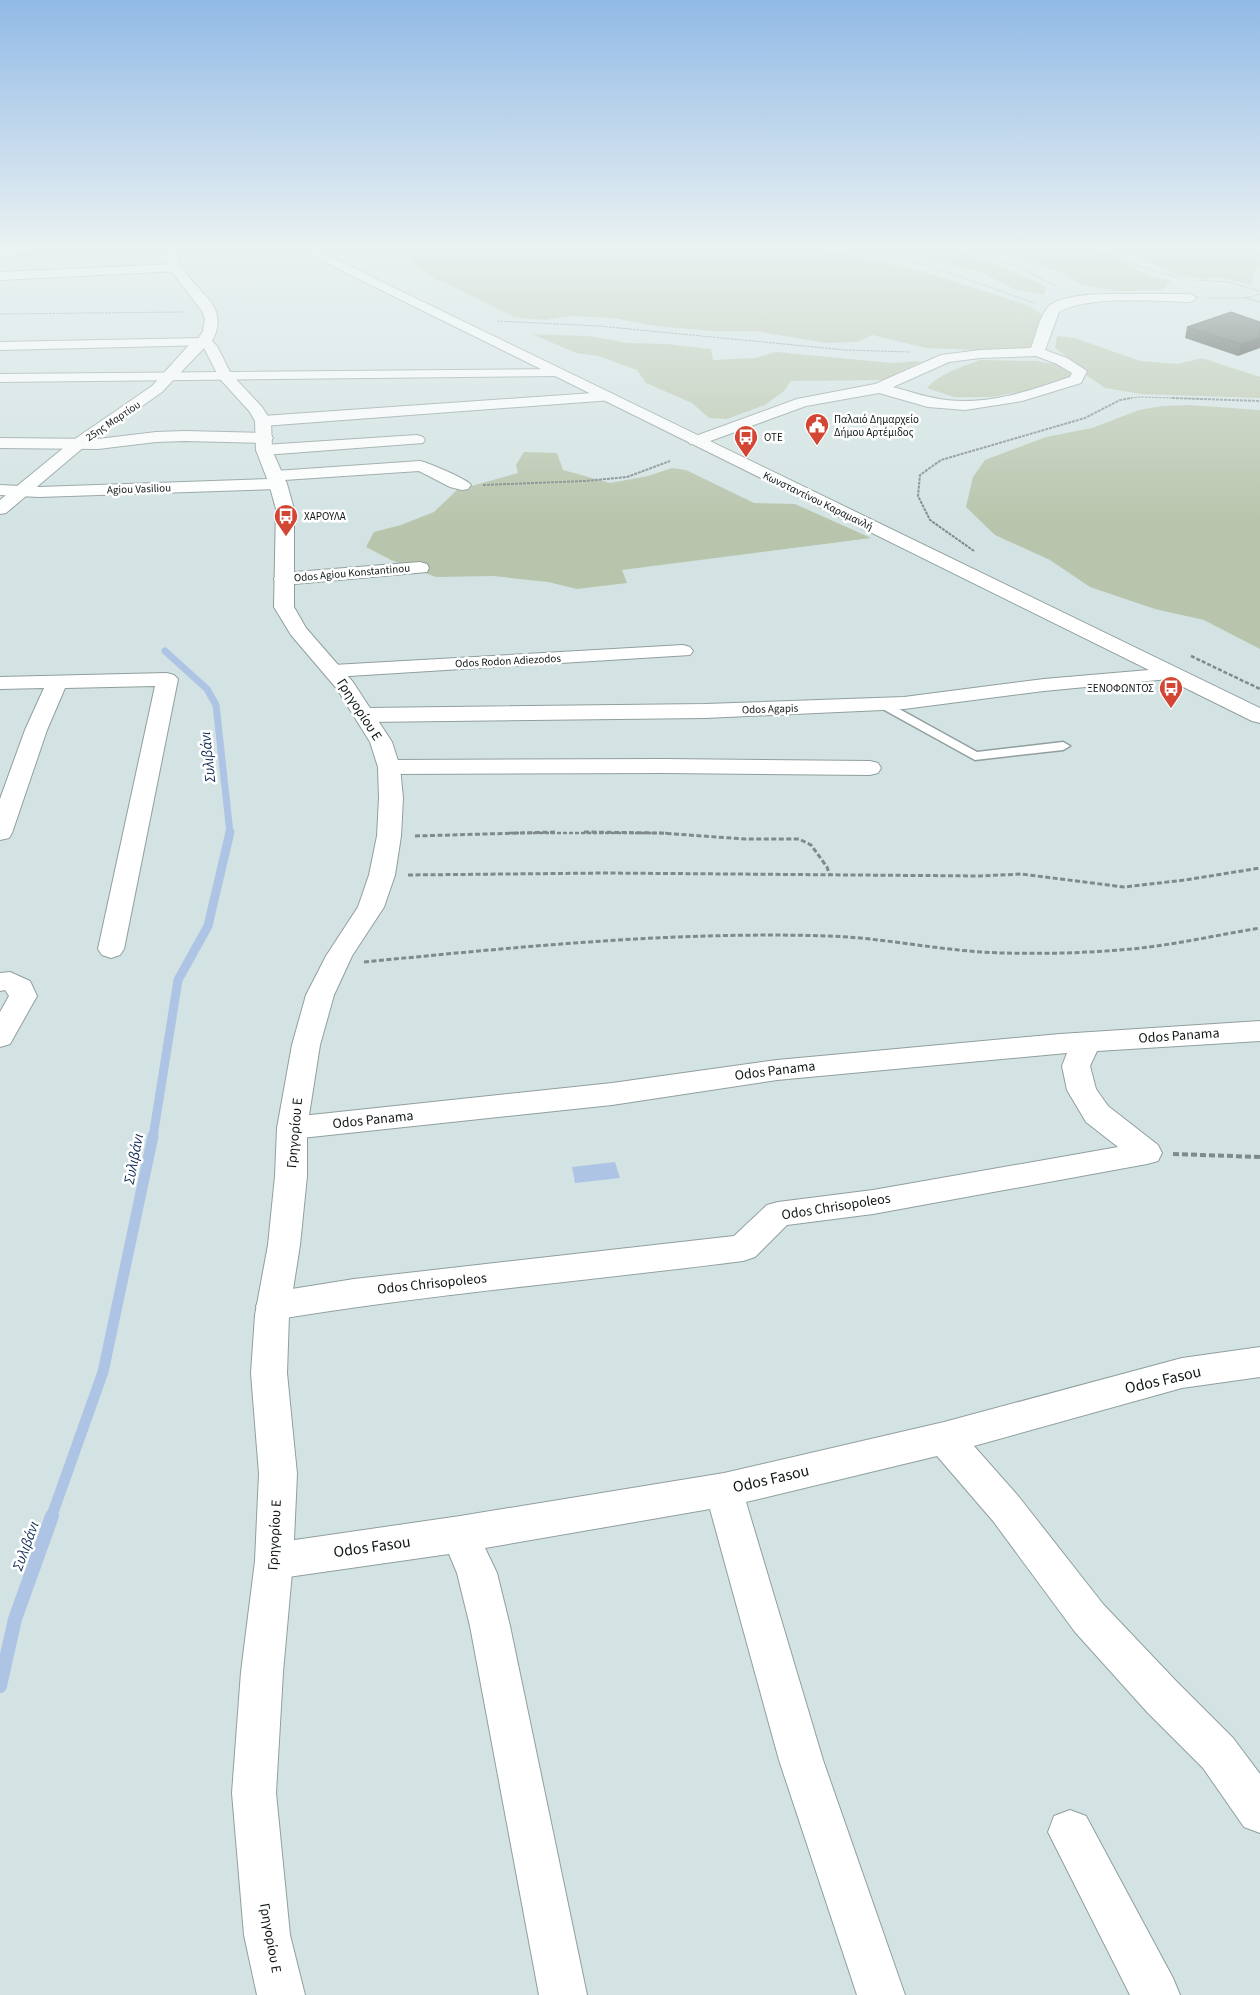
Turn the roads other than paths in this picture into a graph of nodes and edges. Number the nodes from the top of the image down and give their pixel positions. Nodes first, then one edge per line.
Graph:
1 (206, 338) edge
2 (487, 338) edge
3 (1042, 338) edge
4 (204, 342) junction
5 (0, 346) edge
6 (1037, 352) junction
7 (558, 373) junction
8 (170, 376) junction
9 (225, 376) junction
10 (0, 378) edge
11 (879, 388) junction
12 (607, 397) junction
13 (417, 440) dead end
14 (696, 441) junction
15 (0, 443) edge
16 (78, 444) junction
17 (269, 454) junction
18 (462, 485) road end
19 (0, 490) edge
20 (22, 492) junction
21 (0, 509) edge
22 (420, 568) dead end
23 (283, 579) junction
24 (683, 651) dead end
25 (333, 671) junction
26 (1172, 674) junction
27 (0, 683) edge
28 (57, 683) junction
29 (882, 704) junction
30 (366, 715) junction
31 (1260, 716) edge
32 (1063, 746) dead end
33 (389, 767) junction
34 (870, 768) dead end
35 (0, 833) edge
36 (111, 949) dead end
37 (0, 982) edge
38 (1260, 1030) edge
39 (0, 1037) edge
40 (1087, 1042) junction
41 (292, 1128) junction
42 (273, 1306) junction
43 (1260, 1362) edge
44 (944, 1438) junction
45 (724, 1490) junction
46 (460, 1534) junction
47 (274, 1561) junction
48 (1260, 1811) edge
49 (1070, 1832) dead end
50 (281, 1995) edge
51 (563, 1995) edge
52 (881, 1995) edge
53 (1156, 1995) edge

1 - 4 street
2 - 7 street, Κωνσταντίνου Καραμανλή
3 - 6 street
4 - 5 street
4 - 8 street, 25ης Μαρτίου
4 - 9 street, Γρηγορίου Ε
6 - 11 street
6 - 11 street
7 - 9 street
7 - 12 street, Κωνσταντίνου Καραμανλή
8 - 9 street
8 - 10 street
8 - 16 street, 25ης Μαρτίου
9 - 17 street, Γρηγορίου Ε
11 - 14 street
12 - 14 street, Κωνσταντίνου Καραμανλή
12 - 17 street
13 - 17 street
14 - 26 street, Κωνσταντίνου Καραμανλή
15 - 16 street
16 - 17 street
16 - 20 street, 25ης Μαρτίου
17 - 18 street
17 - 20 street, Agiou Vasiliou
17 - 23 street, Γρηγορίου Ε
19 - 20 street, Agiou Vasiliou
20 - 21 street, 25ης Μαρτίου
22 - 23 street, Odos Agiou Konstantinou
23 - 25 street, Γρηγορίου Ε
24 - 25 street, Odos Rodon Adiezodos
25 - 30 street, Γρηγορίου Ε
26 - 29 street, Odos Agapis
26 - 31 street, Κωνσταντίνου Καραμανλή
27 - 28 street
28 - 35 street
28 - 36 street
29 - 30 street, Odos Agapis
29 - 32 lane
30 - 33 street, Γρηγορίου Ε
33 - 34 street
33 - 41 street, Γρηγορίου Ε
37 - 39 street
38 - 40 street, Odos Panama
40 - 41 street, Odos Panama
40 - 42 street, Odos Chrisopoleos
41 - 42 street, Γρηγορίου Ε
42 - 47 street, Γρηγορίου Ε
43 - 44 street, Odos Fasou
44 - 45 street, Odos Fasou
44 - 48 street
45 - 46 street, Odos Fasou
45 - 52 street
46 - 47 street, Odos Fasou
46 - 51 street
47 - 50 street, Γρηγορίου Ε
49 - 53 street

